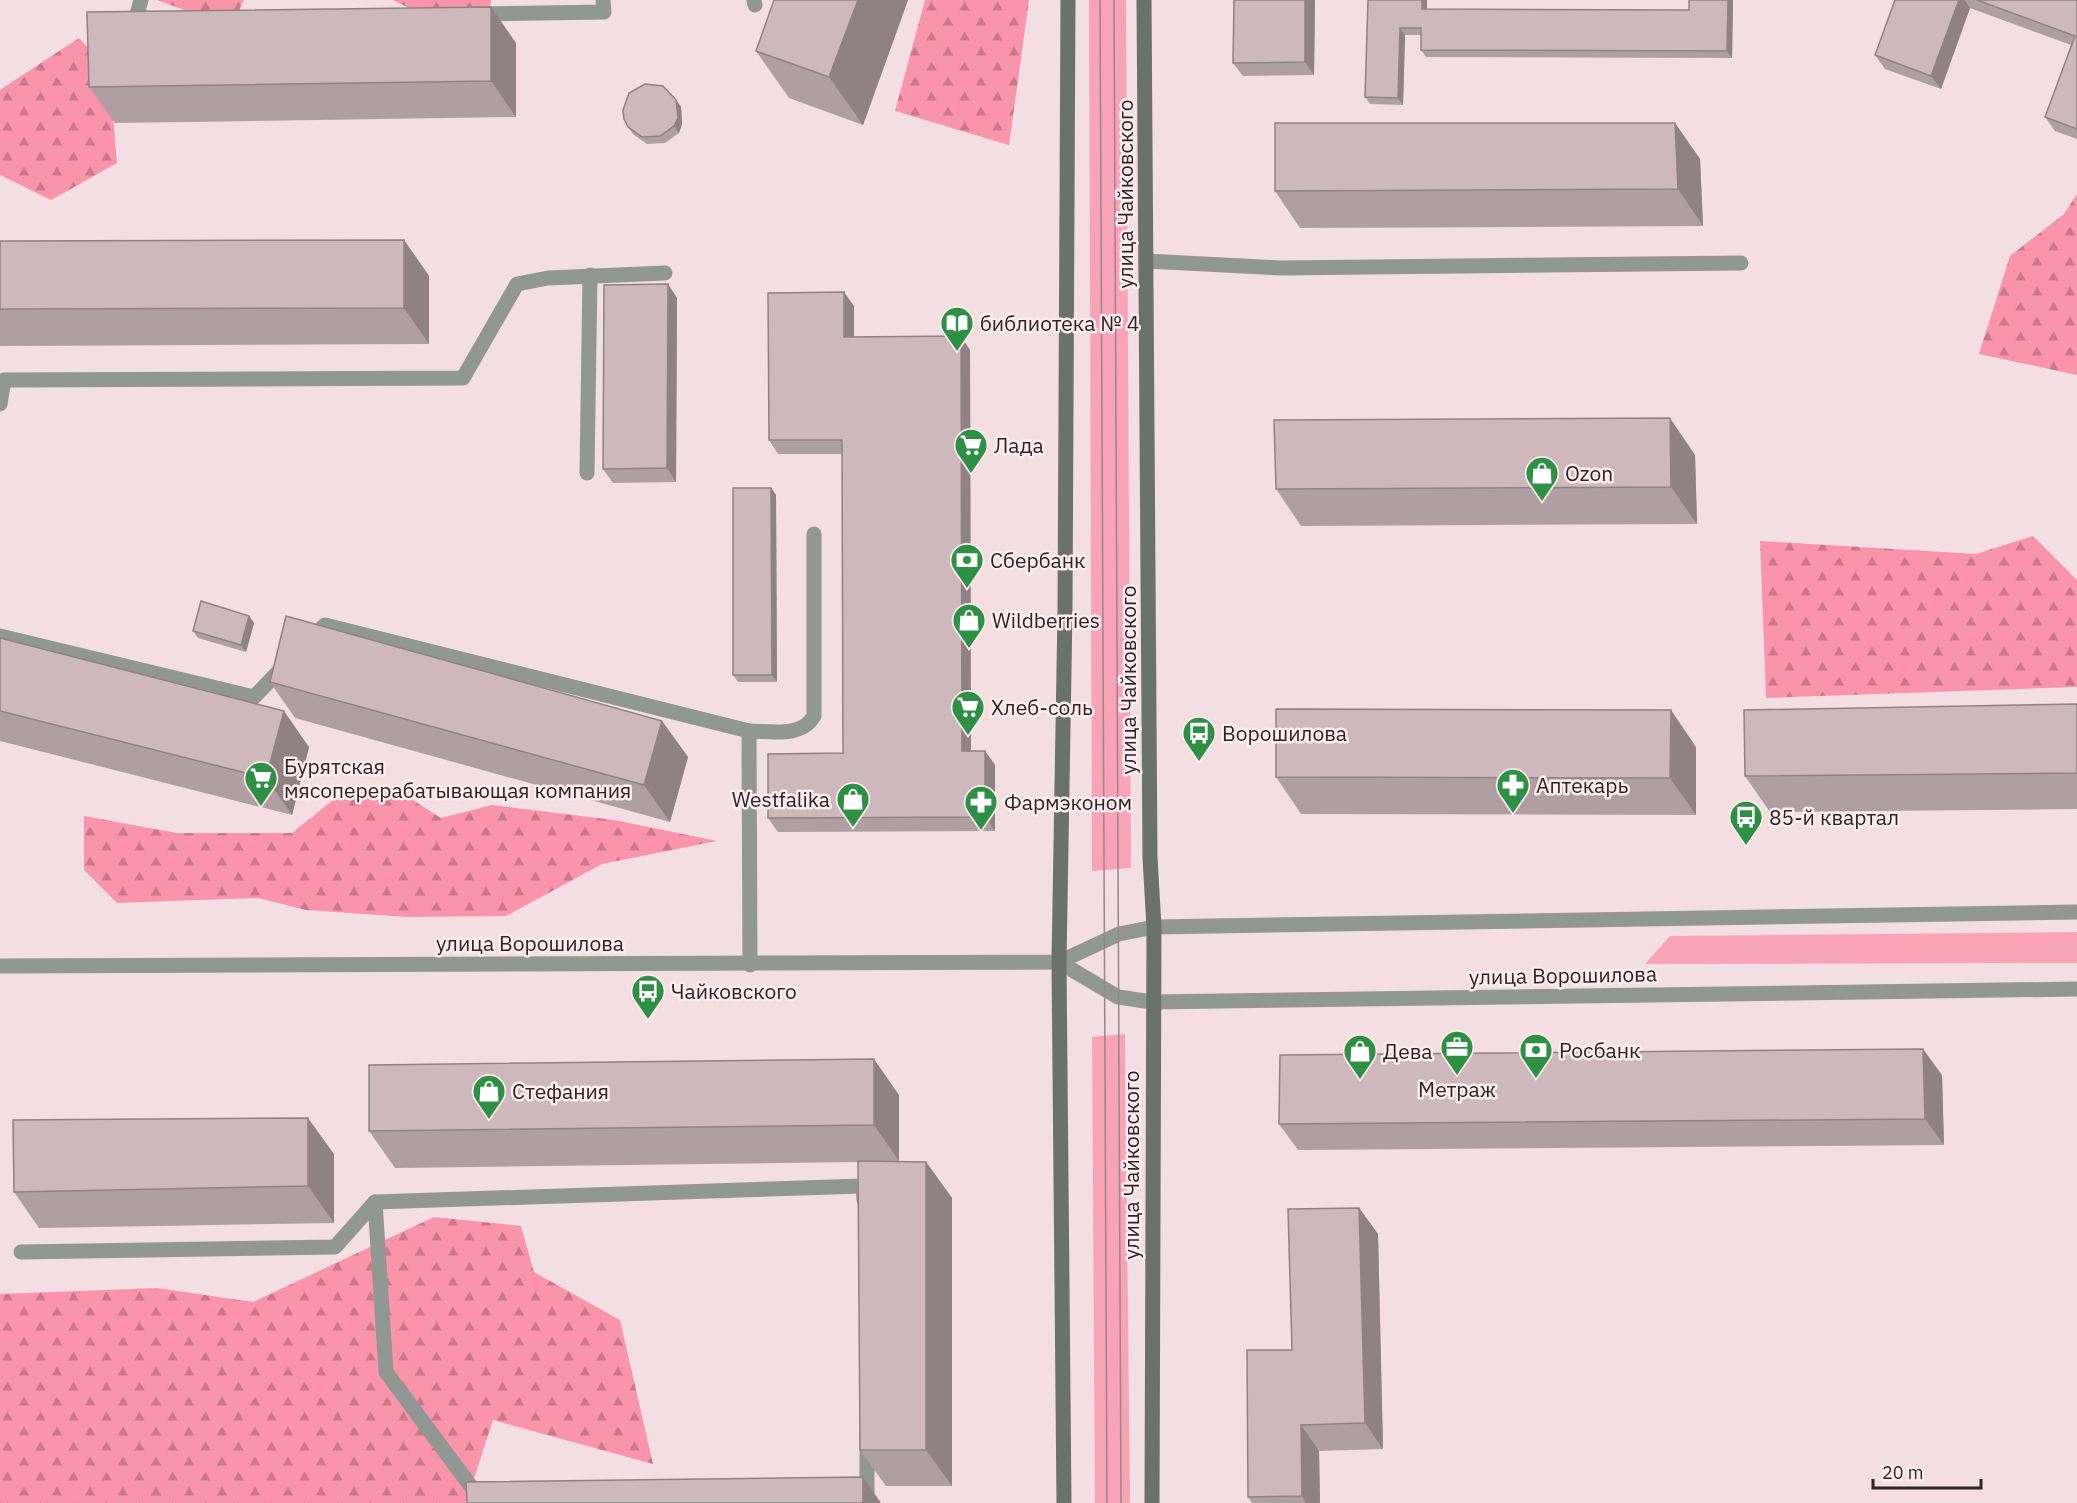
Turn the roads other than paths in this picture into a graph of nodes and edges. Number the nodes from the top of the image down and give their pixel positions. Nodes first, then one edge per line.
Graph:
1 (141, 0) edge
2 (603, 0) edge
3 (1068, 0) edge
4 (1144, 0) edge
5 (457, 14) edge
6 (160, 18) edge
7 (1146, 261) junction
8 (1741, 263) dead end
9 (665, 273) dead end
10 (590, 275) junction
11 (0, 405) edge
12 (587, 473) dead end
13 (814, 534) dead end
14 (0, 636) edge
15 (749, 731) junction
16 (2077, 912) edge
17 (1154, 927) junction
18 (1059, 962) junction
19 (750, 965) junction
20 (0, 966) edge
21 (2077, 989) edge
22 (1152, 1002) junction
23 (375, 1202) junction
24 (864, 1221) edge
25 (21, 1252) dead end
26 (866, 1419) edge
27 (844, 1501) edge
28 (494, 1503) edge
29 (1064, 1503) edge
30 (1152, 1503) edge

1 - 6 street
2 - 5 street
3 - 18 main road
4 - 7 main road, улица Чайковского
7 - 8 street
7 - 17 main road, улица Чайковского
9 - 10 street
10 - 11 street
10 - 12 street
13 - 15 street
14 - 15 street
15 - 19 street
16 - 17 street, улица Ворошилова
17 - 18 street, улица Ворошилова
17 - 22 main road, улица Чайковского
18 - 19 street, улица Ворошилова
18 - 22 street, улица Ворошилова
18 - 29 main road
19 - 20 street, улица Ворошилова
21 - 22 street, улица Ворошилова
22 - 30 main road, улица Чайковского
23 - 24 street
23 - 25 street
23 - 28 street
26 - 27 street

